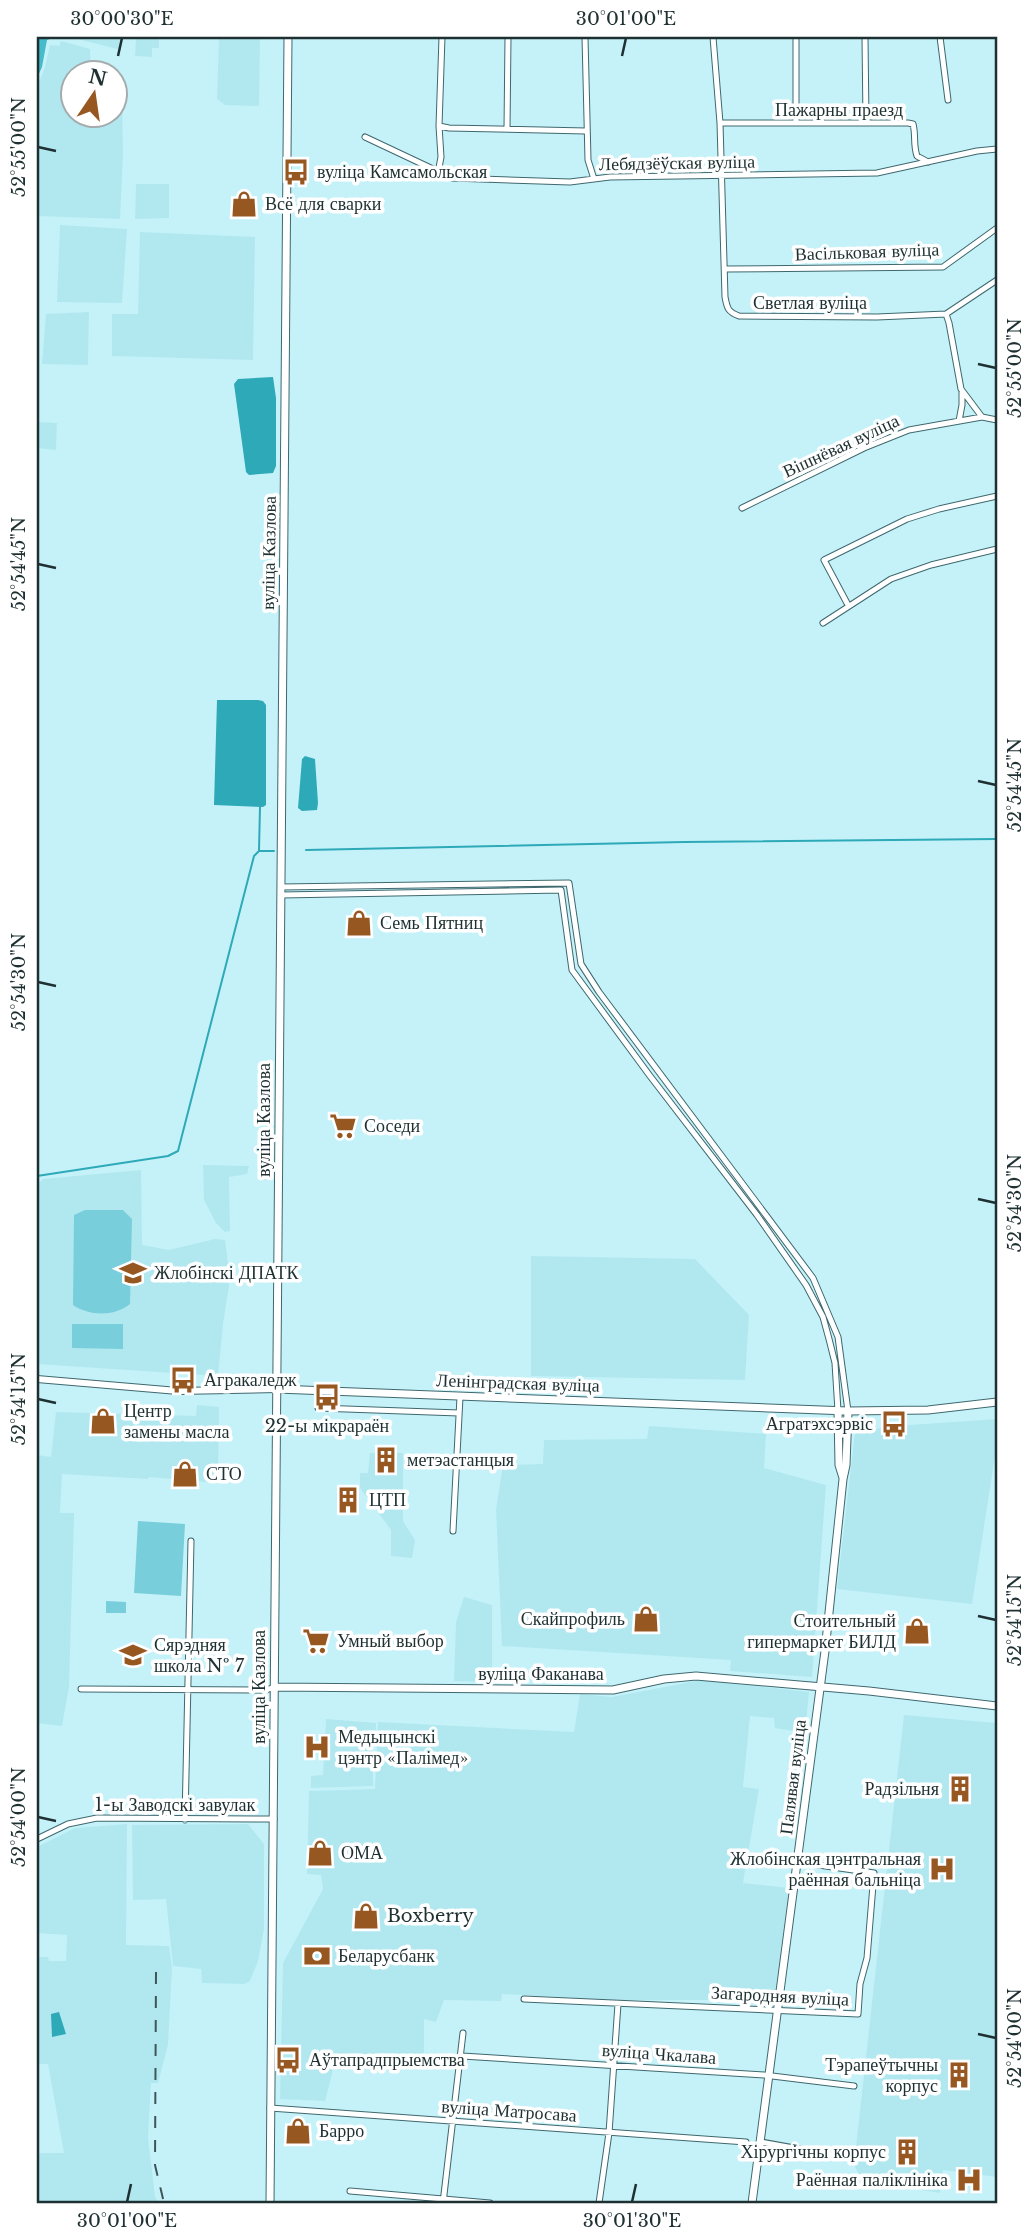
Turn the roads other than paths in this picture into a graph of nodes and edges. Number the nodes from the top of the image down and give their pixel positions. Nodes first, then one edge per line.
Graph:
1 (288, 37) edge
2 (442, 37) edge
3 (508, 37) edge
4 (585, 37) edge
5 (713, 37) edge
6 (796, 37) edge
7 (864, 37) edge
8 (940, 37) edge
9 (948, 100) dead end
10 (866, 122) junction
11 (720, 123) junction
12 (796, 123) junction
13 (439, 126) junction
14 (508, 129) junction
15 (586, 131) junction
16 (365, 137) dead end
17 (997, 149) edge
18 (929, 162) junction
19 (438, 173) junction
20 (722, 176) junction
21 (594, 179) junction
22 (997, 228) edge
23 (726, 270) junction
24 (997, 280) edge
25 (946, 314) junction
26 (961, 389) junction
27 (982, 417) junction
28 (997, 420) edge
29 (959, 421) junction
30 (997, 496) edge
31 (743, 508) dead end
32 (997, 549) edge
33 (848, 606) junction
34 (823, 623) dead end
35 (281, 891) junction
36 (37, 1379) edge
37 (277, 1390) junction
38 (460, 1397) junction
39 (997, 1402) edge
40 (318, 1408) dead end
41 (838, 1411) junction
42 (848, 1411) junction
43 (459, 1413) junction
44 (843, 1479) junction
45 (453, 1531) dead end
46 (191, 1541) dead end
47 (820, 1686) junction
48 (275, 1687) junction
49 (81, 1689) dead end
50 (187, 1689) junction
51 (997, 1706) edge
52 (274, 1819) junction
53 (185, 1820) junction
54 (37, 1839) edge
55 (798, 1863) junction
56 (524, 1999) dead end
57 (618, 2004) junction
58 (779, 2009) junction
59 (464, 2033) dead end
60 (461, 2056) junction
61 (614, 2065) junction
62 (770, 2076) junction
63 (854, 2086) dead end
64 (270, 2108) junction
65 (454, 2121) junction
66 (609, 2133) junction
67 (746, 2142) dead end
68 (761, 2142) junction
69 (844, 2157) dead end
70 (350, 2191) dead end
71 (443, 2201) edge
72 (270, 2203) edge
73 (490, 2203) edge
74 (599, 2203) edge
75 (752, 2203) edge

1 - 35 main road, вуліца Казлова
2 - 13 street
3 - 14 street
4 - 15 street
5 - 11 street, Светлая вуліца
6 - 12 street
7 - 10 street
8 - 9 street
10 - 12 street, Пажарны праезд
10 - 18 street, Пажарны праезд
11 - 12 street, Пажарны праезд
11 - 20 street, Светлая вуліца
13 - 14 street
13 - 19 street
14 - 15 street
15 - 21 street
16 - 19 street, Лебядзёўская вуліца
17 - 18 street, Лебядзёўская вуліца
18 - 20 street, Лебядзёўская вуліца
19 - 21 street, Лебядзёўская вуліца
20 - 21 street, Лебядзёўская вуліца
20 - 23 street, Светлая вуліца
22 - 23 street, Васільковая вуліца
23 - 25 street, Светлая вуліца
24 - 25 street
25 - 26 street
26 - 27 street
26 - 29 street
27 - 28 street, Вішнёвая вуліца
27 - 29 street, Вішнёвая вуліца
29 - 31 street, Вішнёвая вуліца
30 - 33 street
32 - 33 street
33 - 34 street
35 - 37 main road, вуліца Казлова
35 - 41 street
35 - 42 street
36 - 37 street, Ленінградская вуліца
37 - 38 main road, Ленінградская вуліца
37 - 48 main road, вуліца Казлова
38 - 41 main road, Ленінградская вуліца
38 - 43 street
39 - 42 main road, Ленінградская вуліца
40 - 43 street
41 - 42 main road, Ленінградская вуліца
41 - 44 main road, Палявая вуліца
42 - 44 main road, Палявая вуліца
43 - 45 street
44 - 47 main road, Палявая вуліца
46 - 50 street
47 - 48 main road, вуліца Факанава
47 - 51 main road, вуліца Факанава
47 - 55 main road, Палявая вуліца
48 - 50 street, вуліца Факанава
48 - 52 main road, вуліца Казлова
49 - 50 street, вуліца Факанава
50 - 53 street
52 - 53 street, 1-ы Заводскі завулак
52 - 64 main road, вуліца Казлова
53 - 54 street, 1-ы Заводскі завулак
55 - 58 main road, Палявая вуліца
55 - 58 street, Загародняя вуліца
56 - 57 street, Загародняя вуліца
57 - 58 street, Загародняя вуліца
57 - 61 street
58 - 62 main road, Палявая вуліца
59 - 60 street
60 - 61 street, вуліца Чкалава
60 - 65 street
61 - 62 street, вуліца Чкалава
61 - 66 street
62 - 63 street, вуліца Чкалава
62 - 68 main road, Палявая вуліца
64 - 65 street, вуліца Матросава
64 - 72 main road, вуліца Казлова
65 - 66 street, вуліца Матросава
65 - 71 street
66 - 67 street, вуліца Матросава
66 - 74 street
68 - 69 street
68 - 75 main road, Палявая вуліца
70 - 71 street
71 - 73 street

